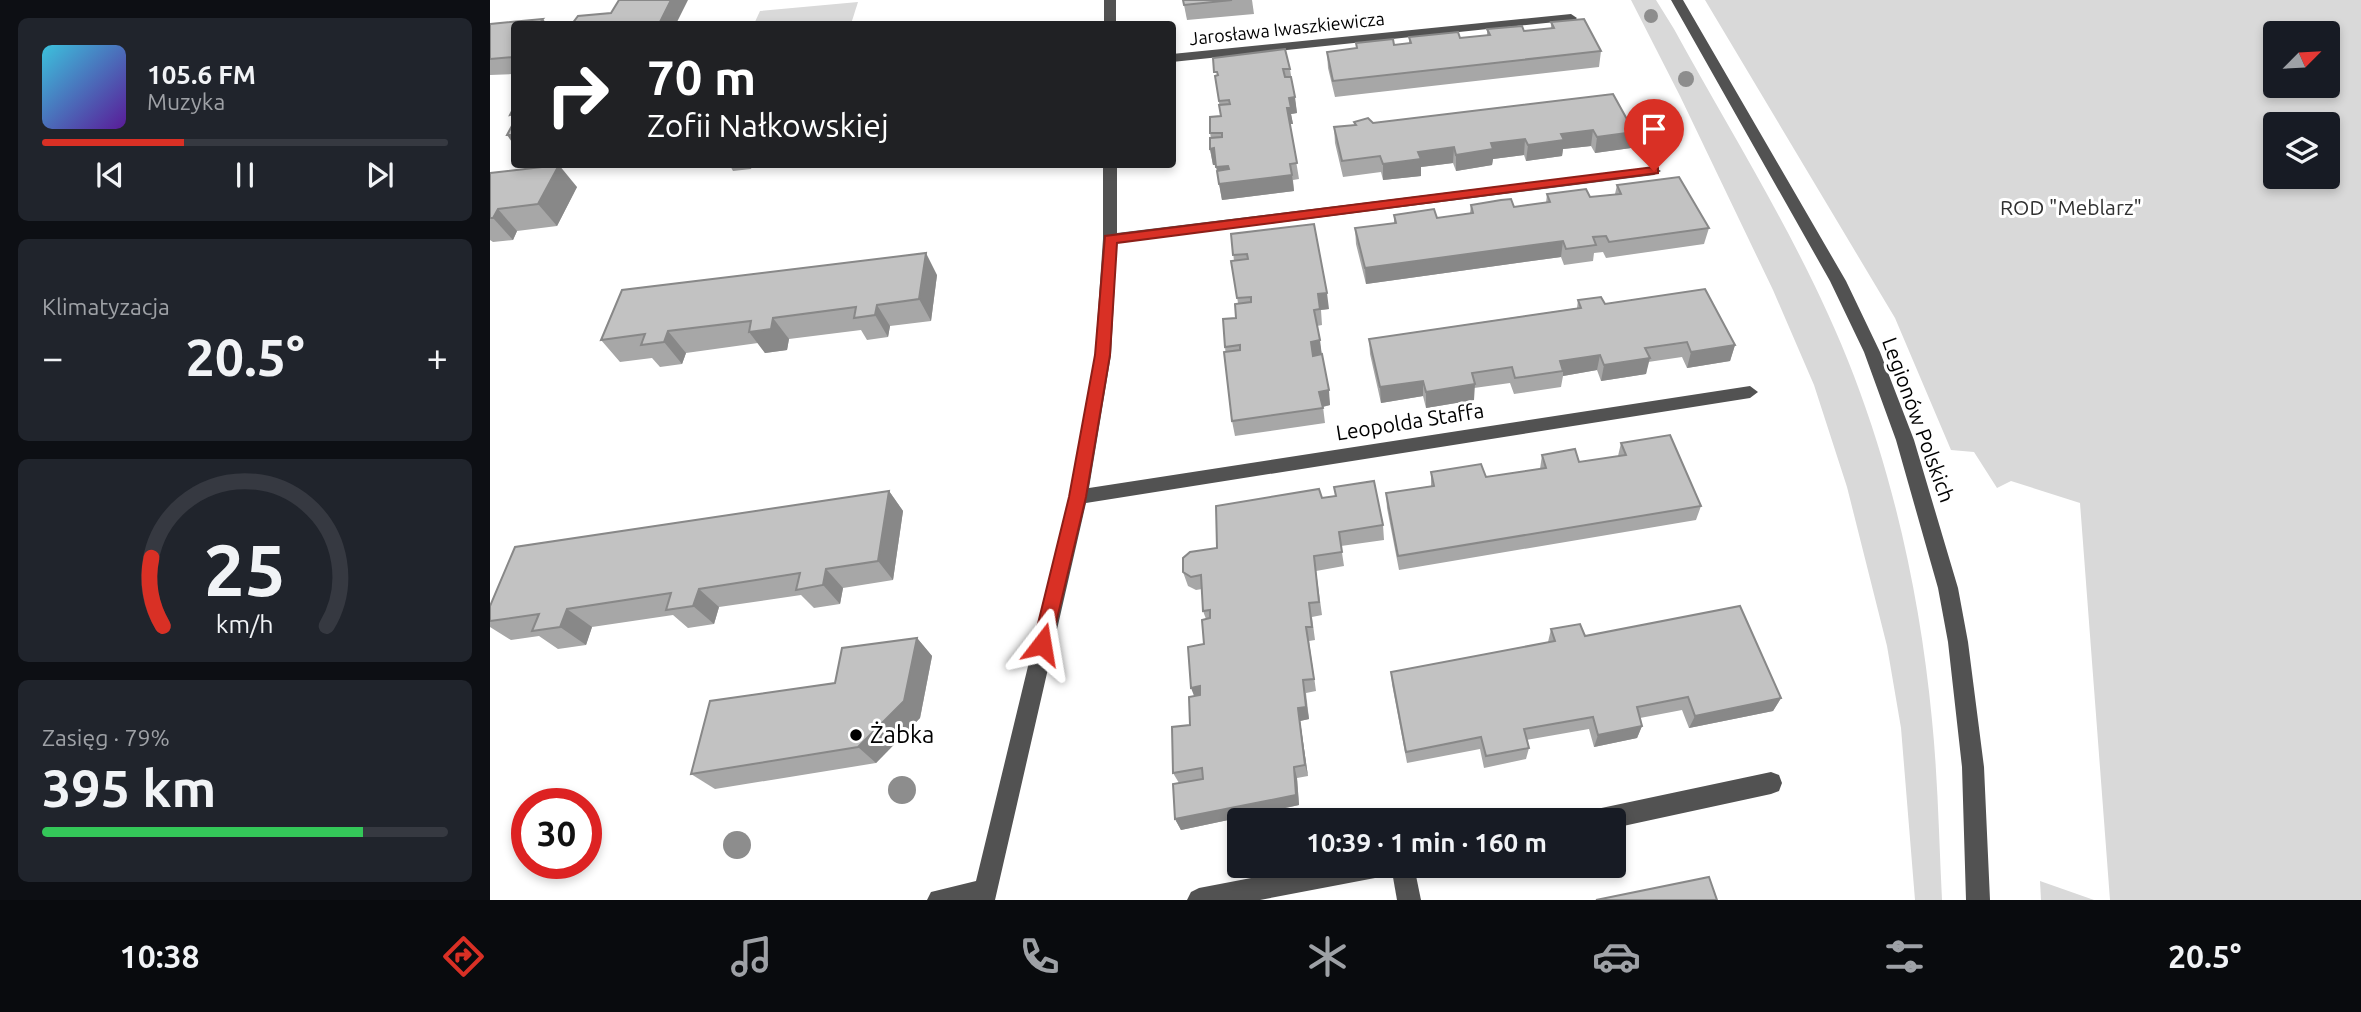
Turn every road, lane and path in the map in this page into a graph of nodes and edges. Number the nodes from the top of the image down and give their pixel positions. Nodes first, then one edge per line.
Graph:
1 (1110, 0) edge
2 (1676, 0) edge
3 (1571, 18) edge
4 (1110, 21) edge
5 (1176, 58) edge
6 (1110, 168) edge
7 (1654, 171) dead end
8 (1110, 239) junction
9 (1750, 392) dead end
10 (1078, 497) junction
11 (1771, 782) dead end
12 (1626, 814) edge
13 (1313, 878) edge
14 (1404, 878) edge
15 (984, 895) edge
16 (939, 900) edge
17 (1199, 900) edge
18 (1409, 900) edge
19 (1978, 900) edge

1 - 4 street
2 - 19 street, Legionów Polskich
3 - 5 street, Jarosława Iwaszkiewicza
6 - 8 street
7 - 8 street
8 - 10 street
9 - 10 street, Leopolda Staffa
10 - 15 street
11 - 12 street
13 - 17 street
14 - 18 street
15 - 16 street

